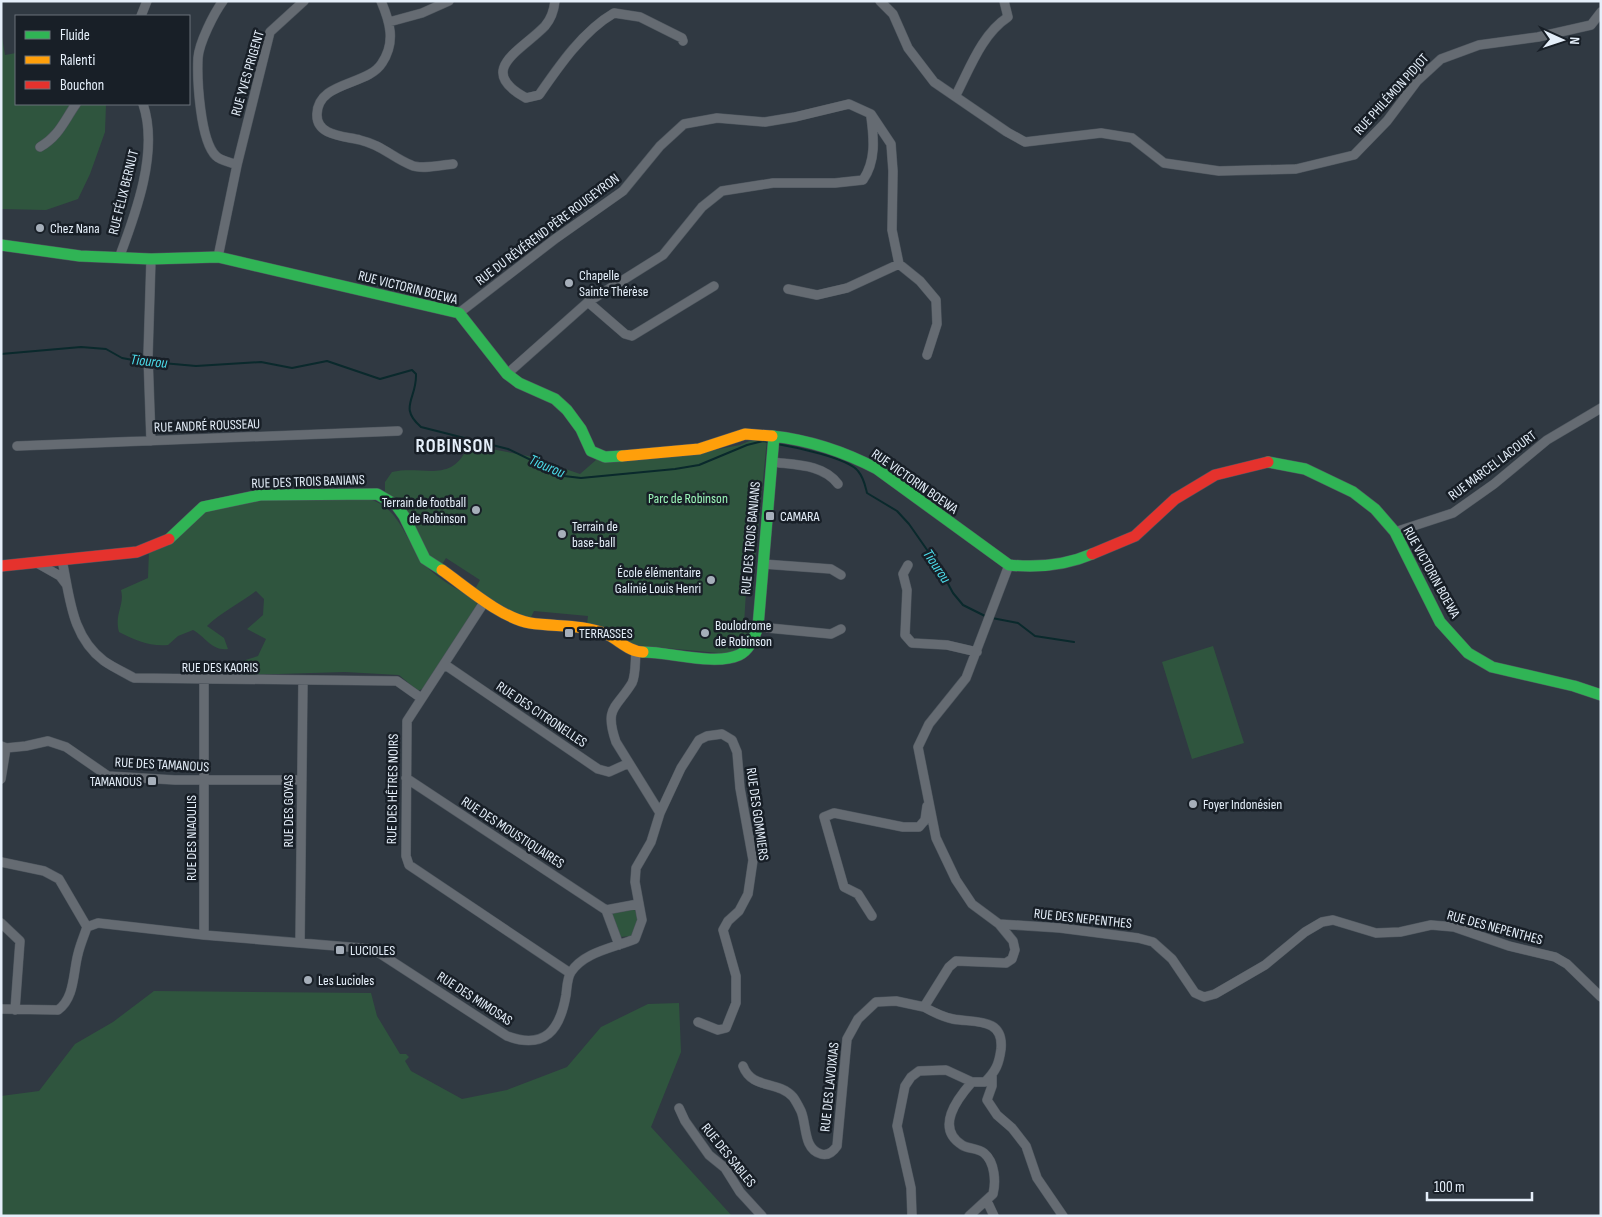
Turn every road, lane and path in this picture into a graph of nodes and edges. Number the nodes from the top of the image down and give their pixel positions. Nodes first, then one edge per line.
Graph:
1 (147, 1) edge
2 (224, 1) edge
3 (304, 1) edge
4 (381, 1) edge
5 (449, 1) edge
6 (555, 1) edge
7 (880, 1) edge
8 (1004, 1) edge
9 (1601, 12) edge
10 (141, 15) edge
11 (389, 22) junction
12 (683, 41) dead end
13 (956, 95) junction
14 (75, 105) edge
15 (143, 105) edge
16 (871, 114) junction
17 (40, 147) dead end
18 (453, 164) dead end
19 (237, 165) junction
20 (1, 245) edge
21 (218, 257) junction
22 (119, 258) junction
23 (151, 259) junction
24 (899, 264) junction
25 (714, 286) dead end
26 (788, 289) dead end
27 (588, 302) junction
28 (459, 313) junction
29 (927, 355) dead end
30 (508, 374) junction
31 (1601, 408) edge
32 (398, 431) dead end
33 (151, 441) junction
34 (774, 441) junction
35 (17, 446) dead end
36 (772, 462) junction
37 (838, 484) dead end
38 (1395, 532) junction
39 (62, 560) junction
40 (36, 562) junction
41 (763, 564) junction
42 (908, 565) dead end
43 (1009, 565) junction
44 (1, 566) edge
45 (841, 575) dead end
46 (68, 587) junction
47 (485, 601) junction
48 (758, 627) junction
49 (841, 629) dead end
50 (636, 652) junction
51 (977, 652) junction
52 (444, 664) junction
53 (204, 680) junction
54 (303, 680) junction
55 (1601, 695) edge
56 (422, 698) junction
57 (4, 747) edge
58 (629, 763) junction
59 (406, 778) junction
60 (1, 779) edge
61 (204, 780) junction
62 (302, 780) junction
63 (928, 797) junction
64 (660, 813) junction
65 (1, 862) edge
66 (638, 904) junction
67 (606, 910) junction
68 (872, 916) dead end
69 (1, 923) edge
70 (1000, 924) junction
71 (87, 927) junction
72 (204, 935) junction
73 (300, 942) junction
74 (619, 945) junction
75 (570, 973) junction
76 (1601, 997) edge
77 (924, 1007) junction
78 (1, 1009) edge
79 (15, 1010) junction
80 (698, 1022) dead end
81 (743, 1066) dead end
82 (992, 1075) junction
83 (972, 1082) junction
84 (679, 1108) dead end
85 (988, 1201) junction
86 (762, 1216) edge
87 (912, 1216) edge
88 (969, 1216) edge
89 (994, 1216) edge
90 (1063, 1216) edge

1 - 10 street
2 - 19 street
3 - 19 street, RUE YVES PRIGENT
4 - 11 street
5 - 11 street
6 - 12 street
7 - 13 street, RUE PHILÉMON PIDJOT
8 - 13 street
9 - 13 street, RUE PHILÉMON PIDJOT
11 - 18 street
14 - 17 street
15 - 22 street, RUE FÉLIX BERNUT
16 - 24 street
16 - 27 street
16 - 28 street, RUE DU RÉVÉREND PÈRE ROUGEYRON
19 - 21 street, RUE YVES PRIGENT
20 - 22 street, RUE VICTORIN BOEWA
21 - 23 street, RUE VICTORIN BOEWA
21 - 28 street, RUE VICTORIN BOEWA
22 - 23 street, RUE VICTORIN BOEWA
23 - 33 street
24 - 26 street
24 - 29 street
25 - 27 street
27 - 30 street
28 - 30 street, RUE VICTORIN BOEWA
30 - 34 street, RUE VICTORIN BOEWA
31 - 38 street, RUE MARCEL LACOURT
32 - 33 street, RUE ANDRÉ ROUSSEAU
33 - 35 street, RUE ANDRÉ ROUSSEAU
34 - 36 street, RUE DES TROIS BANIANS
34 - 43 street, RUE VICTORIN BOEWA
36 - 37 street
36 - 41 street, RUE DES TROIS BANIANS
38 - 43 street, RUE VICTORIN BOEWA
38 - 55 street, RUE VICTORIN BOEWA
39 - 40 street, RUE DES TROIS BANIANS
39 - 46 street, RUE DES KAORIS
39 - 47 street, RUE DES TROIS BANIANS
40 - 44 street, RUE DES TROIS BANIANS
40 - 46 street
41 - 45 street
41 - 48 street, RUE DES TROIS BANIANS
42 - 51 street
43 - 51 street
46 - 53 street, RUE DES KAORIS
47 - 50 street, RUE DES TROIS BANIANS
47 - 52 street, RUE DES HÊTRES NOIRS
48 - 49 street
48 - 50 street, RUE DES TROIS BANIANS
50 - 58 street
51 - 63 street
52 - 56 street, RUE DES HÊTRES NOIRS
52 - 58 street, RUE DES CITRONELLES
53 - 54 street, RUE DES KAORIS
53 - 61 street, RUE DES NIAOULIS
54 - 56 street, RUE DES KAORIS
54 - 62 street, RUE DES GOYAS
56 - 59 street, RUE DES HÊTRES NOIRS
57 - 60 street
57 - 61 street, RUE DES TAMANOUS
58 - 64 street
59 - 67 street, RUE DES MOUSTIQUAIRES
59 - 75 street, RUE DES HÊTRES NOIRS
61 - 62 street, RUE DES TAMANOUS
61 - 72 street, RUE DES NIAOULIS
62 - 73 street, RUE DES GOYAS
63 - 68 street
63 - 70 street
64 - 66 street
64 - 80 street, RUE DES GOMMIERS
65 - 71 street
66 - 67 street
66 - 74 street
67 - 74 street
69 - 79 street
70 - 76 street, RUE DES NEPENTHES
70 - 77 street
71 - 72 street, RUE DES MIMOSAS
71 - 79 street
72 - 73 street, RUE DES MIMOSAS
73 - 75 street, RUE DES MIMOSAS
74 - 75 street
77 - 81 street, RUE DES LAVOIXIAS
77 - 82 street
78 - 79 street
82 - 83 street
82 - 90 street
83 - 85 street
83 - 87 street
84 - 86 street, RUE DES SABLES
85 - 88 street
85 - 89 street

